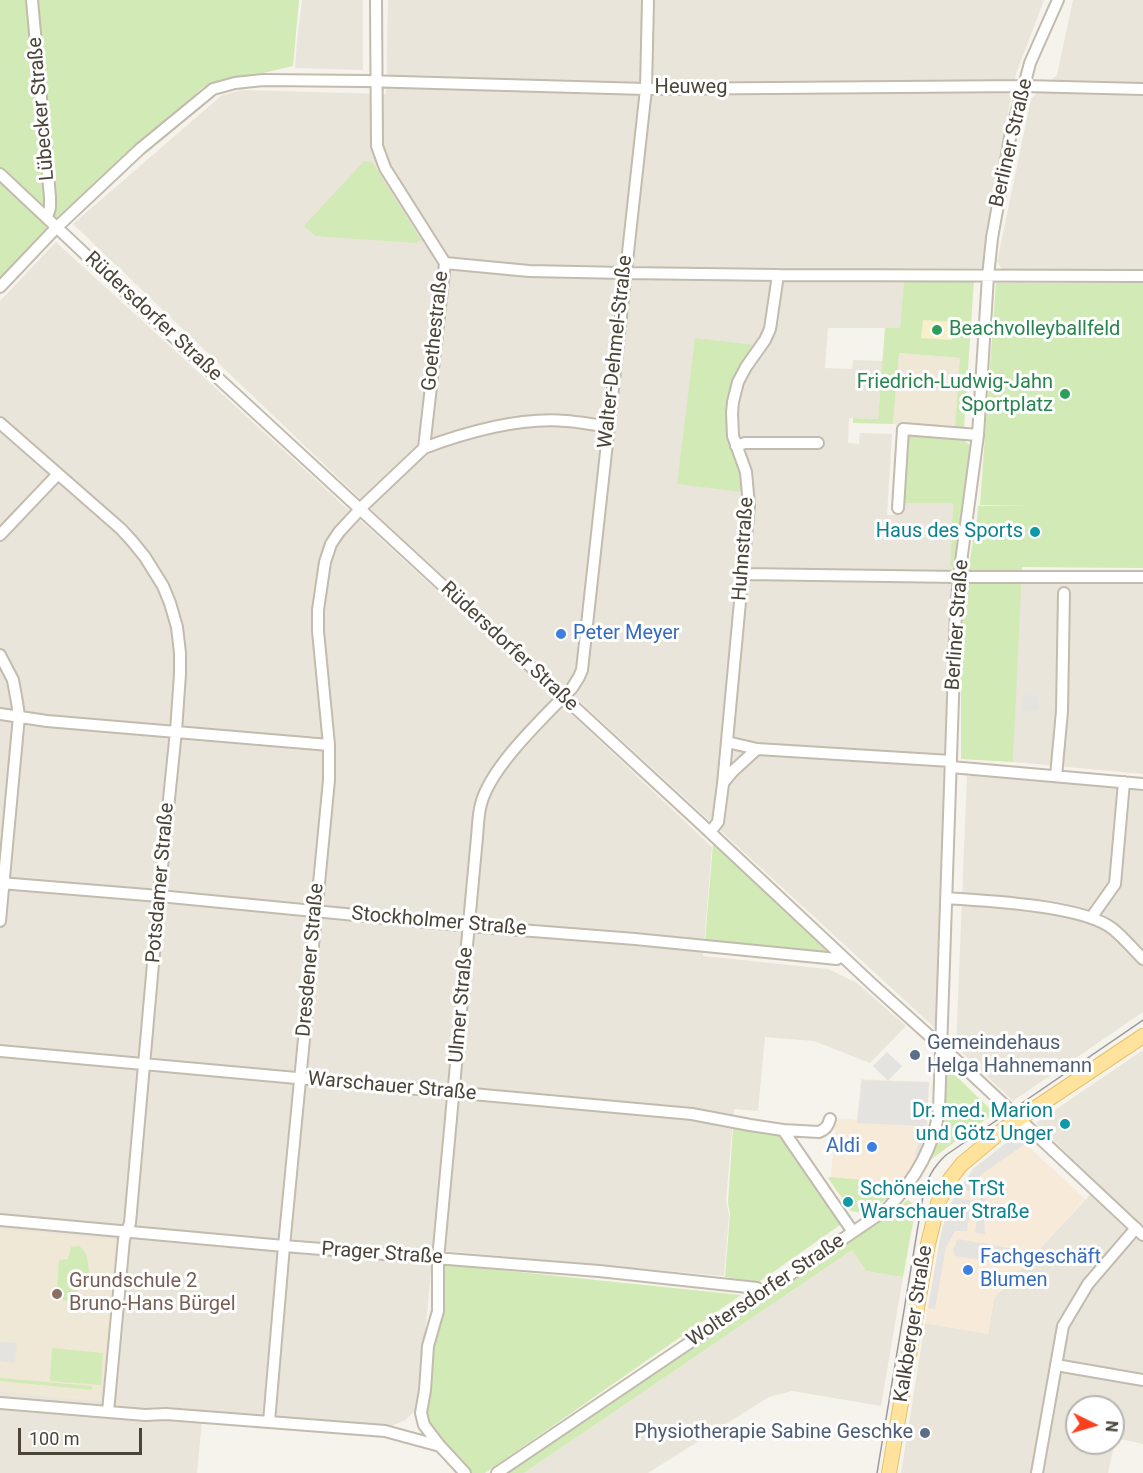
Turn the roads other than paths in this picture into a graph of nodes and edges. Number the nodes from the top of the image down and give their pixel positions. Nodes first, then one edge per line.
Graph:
1 (32, 0) edge
2 (376, 0) edge
3 (648, 0) edge
4 (1058, 0) edge
5 (375, 81) junction
6 (1024, 86) junction
7 (646, 89) junction
8 (1143, 90) edge
9 (0, 174) edge
10 (46, 217) junction
11 (56, 228) junction
12 (445, 263) junction
13 (625, 273) junction
14 (778, 275) junction
15 (988, 276) junction
16 (1143, 276) edge
17 (0, 287) edge
18 (0, 423) edge
19 (608, 426) junction
20 (978, 435) junction
21 (818, 443) dead end
22 (736, 446) junction
23 (424, 448) junction
24 (58, 474) junction
25 (898, 508) dead end
26 (360, 509) junction
27 (0, 535) edge
28 (743, 574) junction
29 (959, 577) junction
30 (1143, 577) edge
31 (1064, 592) dead end
32 (0, 655) edge
33 (563, 697) junction
34 (0, 714) edge
35 (19, 716) junction
36 (176, 731) junction
37 (727, 742) junction
38 (328, 745) junction
39 (757, 749) junction
40 (951, 764) junction
41 (1056, 776) junction
42 (1124, 782) junction
43 (723, 783) junction
44 (1143, 783) edge
45 (710, 831) junction
46 (2, 883) edge
47 (159, 896) junction
48 (947, 897) junction
49 (316, 911) junction
50 (1091, 918) junction
51 (0, 921) edge
52 (469, 926) junction
53 (841, 955) junction
54 (1143, 958) edge
55 (1143, 1036) edge
56 (941, 1046) junction
57 (0, 1051) edge
58 (144, 1065) junction
59 (301, 1079) junction
60 (454, 1093) junction
61 (830, 1119) dead end
62 (1019, 1120) junction
63 (783, 1130) junction
64 (0, 1220) edge
65 (127, 1231) junction
66 (853, 1232) junction
67 (1140, 1232) edge
68 (284, 1246) junction
69 (438, 1259) junction
70 (761, 1294) junction
71 (1056, 1365) junction
72 (1143, 1380) edge
73 (0, 1403) edge
74 (108, 1412) junction
75 (269, 1422) junction
76 (440, 1446) junction
77 (465, 1473) edge
78 (497, 1473) edge
79 (889, 1473) edge
80 (1037, 1473) edge

1 - 10 street, Lübecker Straße
2 - 5 street, Goethestraße
3 - 7 street, Walter-Dehmel-Straße
4 - 6 street, Berliner Straße
5 - 7 street, Heuweg
5 - 11 street, Heuweg
5 - 12 street, Goethestraße
6 - 7 street, Heuweg
6 - 8 street, Heuweg
6 - 15 street, Berliner Straße
7 - 13 street, Walter-Dehmel-Straße
9 - 10 street, Rüdersdorfer Straße
10 - 11 street, Rüdersdorfer Straße
11 - 17 street, Heuweg
11 - 26 street, Rüdersdorfer Straße
12 - 13 street
12 - 23 street, Goethestraße
13 - 14 street
13 - 19 street, Walter-Dehmel-Straße
14 - 15 street
14 - 22 street, Huhnstraße
15 - 16 street
15 - 20 street, Berliner Straße
18 - 24 street, Potsdamer Straße
19 - 23 street
19 - 33 street, Walter-Dehmel-Straße
20 - 25 street
20 - 29 street, Berliner Straße
21 - 22 street
22 - 28 street, Huhnstraße
23 - 26 street
24 - 27 street
24 - 36 street, Potsdamer Straße
26 - 33 street, Rüdersdorfer Straße
26 - 38 street, Dresdener Straße
28 - 29 street
28 - 37 street, Huhnstraße
29 - 30 street
29 - 40 street, Berliner Straße
31 - 41 street
32 - 35 street
33 - 45 street, Rüdersdorfer Straße
33 - 52 street, Ulmer Straße
34 - 35 street
35 - 36 street
35 - 46 street
36 - 38 street
36 - 47 street, Potsdamer Straße
37 - 39 street
37 - 43 street, Huhnstraße
38 - 49 street, Dresdener Straße
39 - 40 street
39 - 43 street
40 - 41 street
40 - 48 street, Berliner Straße
41 - 42 street
42 - 44 street
42 - 50 street
43 - 45 street, Huhnstraße
45 - 53 street, Rüdersdorfer Straße
46 - 47 street, Stockholmer Straße
46 - 51 street
47 - 49 street, Stockholmer Straße
47 - 58 street, Potsdamer Straße
48 - 50 street
48 - 56 street, Berliner Straße
49 - 52 street, Stockholmer Straße
49 - 59 street, Dresdener Straße
50 - 54 street
52 - 53 street, Stockholmer Straße
52 - 60 street, Ulmer Straße
53 - 56 street, Rüdersdorfer Straße
55 - 62 main road, Kalkberger Straße
56 - 62 street, Rüdersdorfer Straße
56 - 66 street, Woltersdorfer Straße
57 - 58 street, Warschauer Straße
58 - 59 street, Warschauer Straße
58 - 65 street, Potsdamer Straße
59 - 60 street, Warschauer Straße
59 - 68 street, Dresdener Straße
60 - 63 street, Warschauer Straße
60 - 69 street, Ulmer Straße
61 - 63 street, Warschauer Straße
62 - 67 street, Rüdersdorfer Straße
62 - 79 main road, Kalkberger Straße
63 - 66 street
64 - 65 street, Prager Straße
65 - 68 street, Prager Straße
65 - 74 street, Potsdamer Straße
66 - 70 street, Woltersdorfer Straße
67 - 71 street
68 - 69 street, Prager Straße
68 - 75 street, Dresdener Straße
69 - 70 street, Prager Straße
69 - 76 street, Ulmer Straße
70 - 78 street, Woltersdorfer Straße
71 - 72 street
71 - 80 street
73 - 74 street
74 - 75 street
75 - 76 street
76 - 77 street

